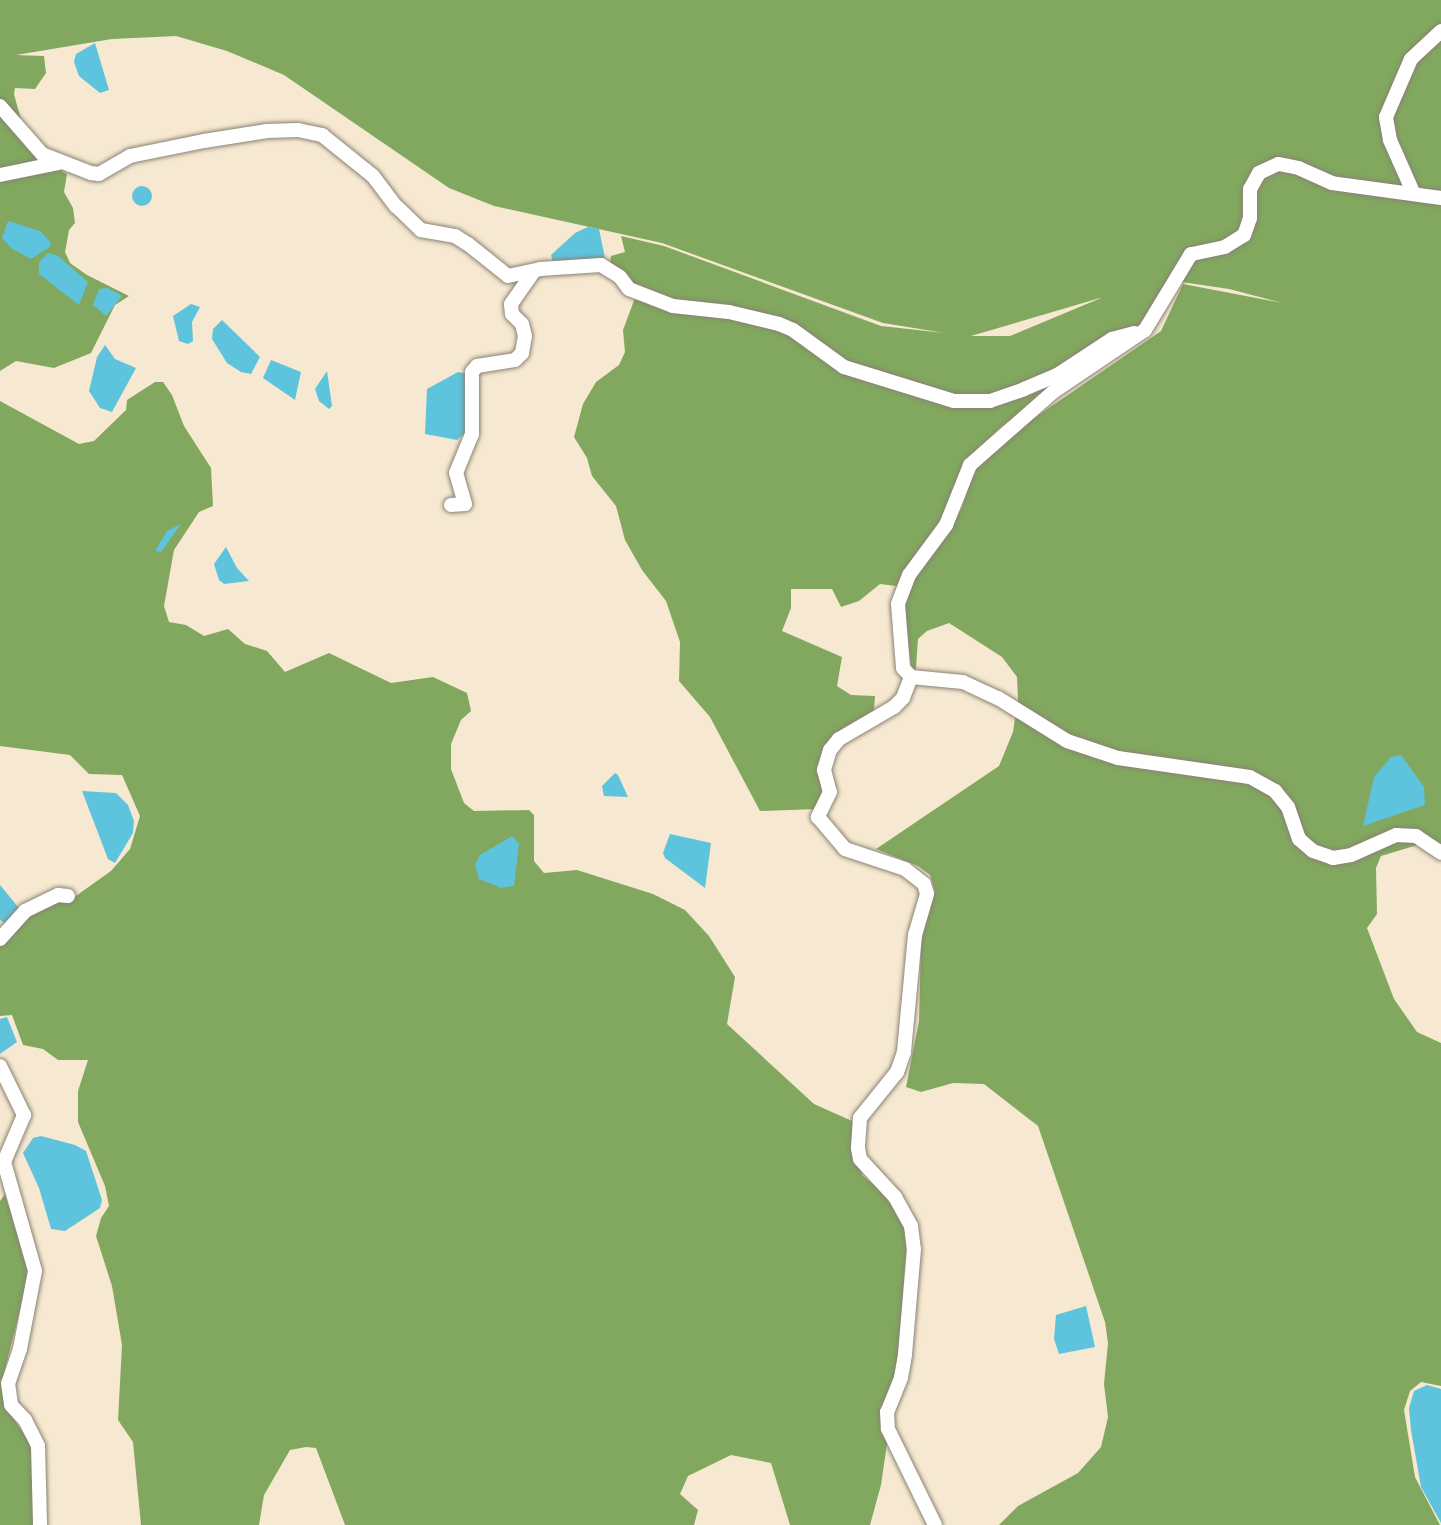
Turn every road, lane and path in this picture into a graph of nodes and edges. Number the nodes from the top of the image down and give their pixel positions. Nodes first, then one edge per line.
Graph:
1 (1441, 31) edge
2 (0, 106) edge
3 (58, 163) junction
4 (0, 175) edge
5 (1413, 192) junction
6 (1441, 198) edge
7 (534, 271) junction
8 (1145, 330) junction
9 (451, 505) dead end
10 (911, 677) junction
11 (1441, 853) edge
12 (68, 896) dead end
13 (0, 939) edge
14 (0, 1066) edge
15 (40, 1525) edge
16 (935, 1525) edge

1 - 5 street
2 - 3 street
3 - 4 street
3 - 7 street
5 - 6 street
5 - 8 street
7 - 8 street
7 - 9 street
8 - 10 street
10 - 11 street
10 - 16 street
12 - 13 street
14 - 15 street

